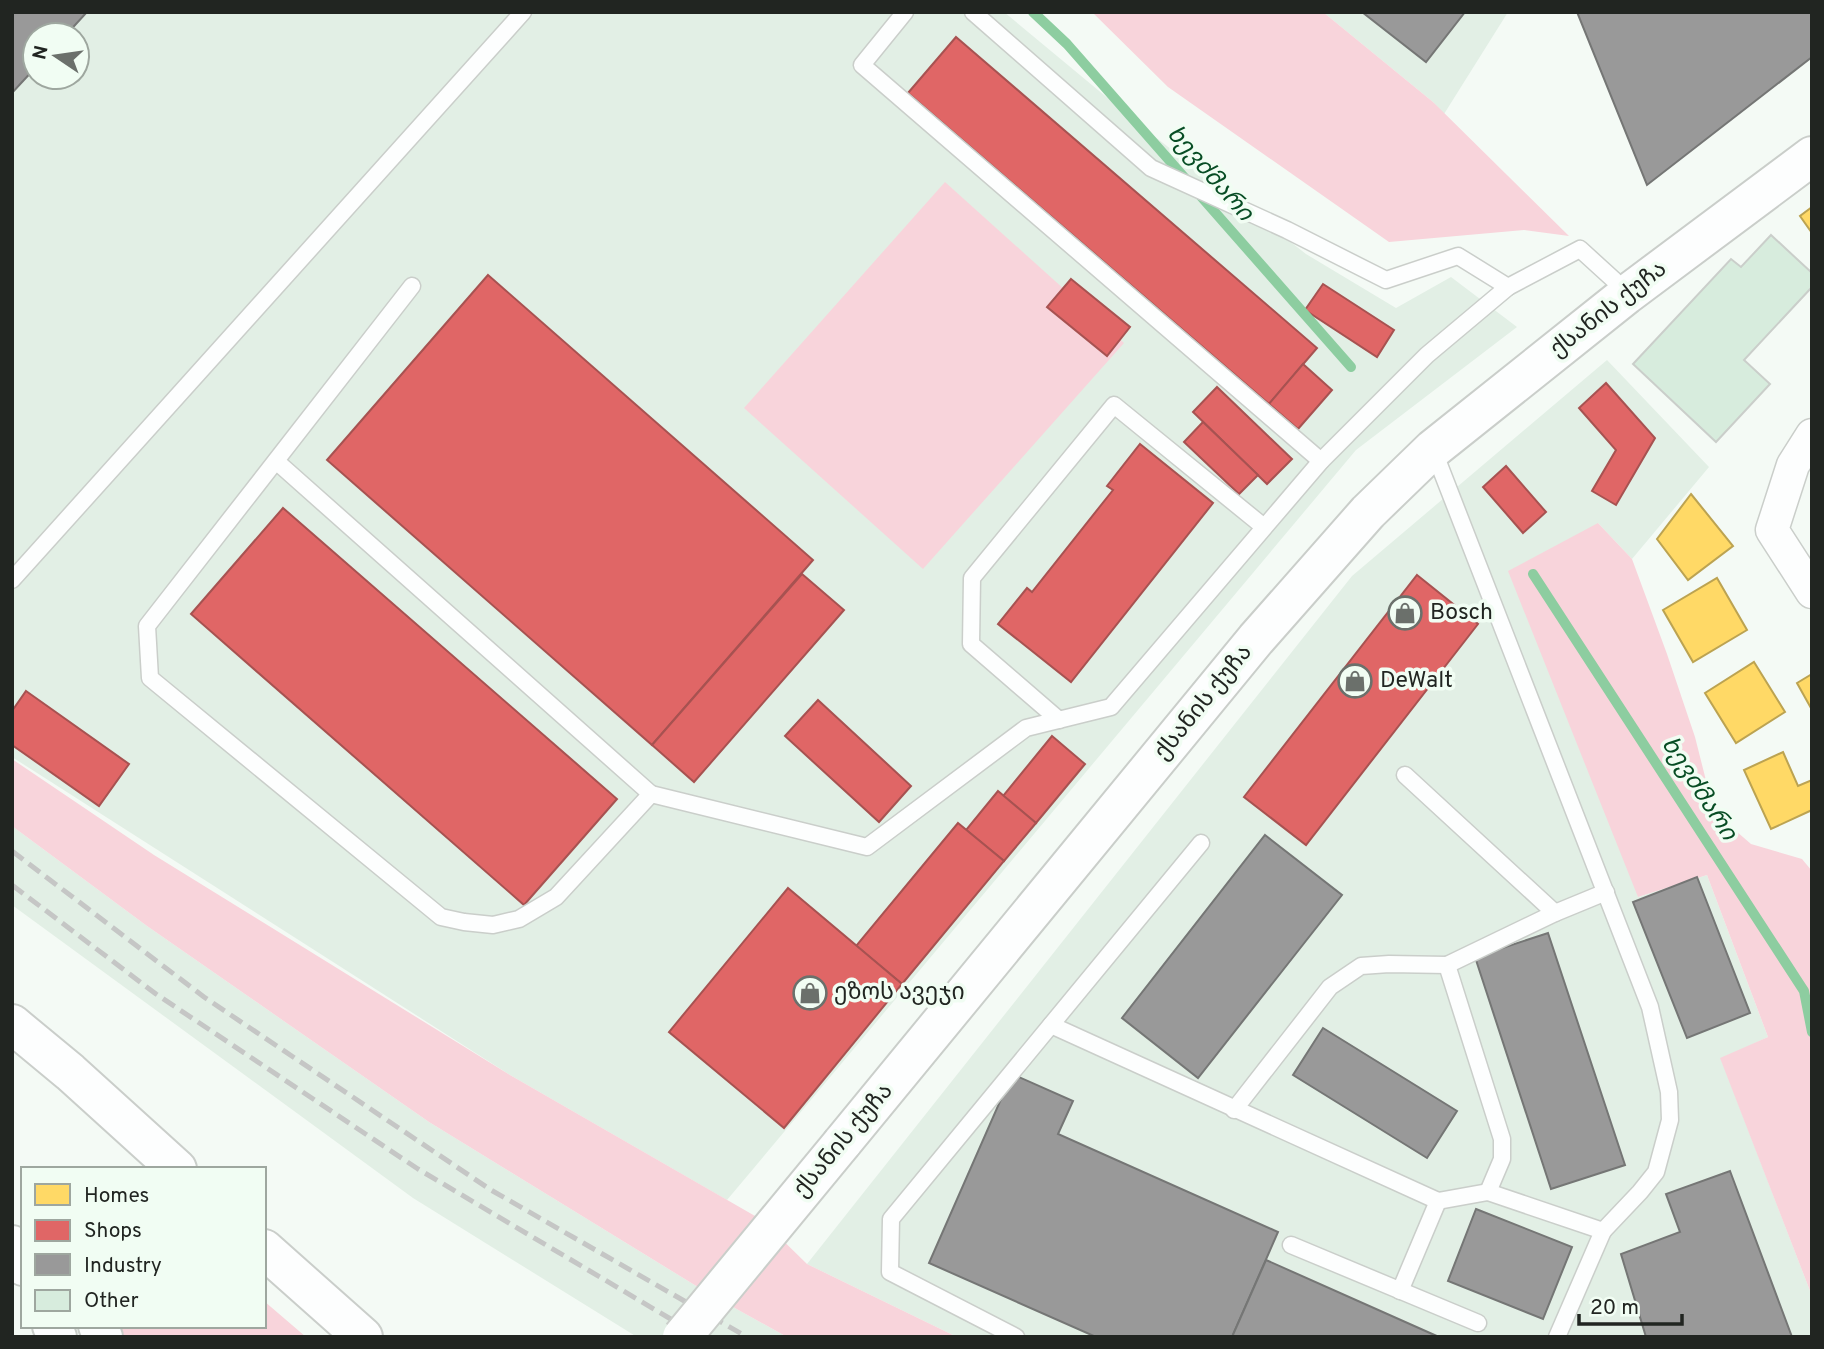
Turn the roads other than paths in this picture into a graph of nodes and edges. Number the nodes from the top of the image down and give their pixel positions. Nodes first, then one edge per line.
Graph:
1 (523, 12) edge
2 (905, 12) edge
3 (972, 12) edge
4 (1812, 156) edge
5 (412, 286) dead end
6 (1508, 287) junction
7 (1626, 295) junction
8 (1812, 435) edge
9 (1433, 449) junction
10 (276, 461) junction
11 (1321, 461) junction
12 (1264, 527) junction
13 (12, 580) edge
14 (1812, 592) edge
15 (1059, 720) junction
16 (1405, 775) dead end
17 (651, 794) junction
18 (1201, 843) dead end
19 (1606, 892) junction
20 (1555, 913) junction
21 (1447, 965) junction
22 (12, 1024) edge
23 (1051, 1025) junction
24 (1234, 1110) junction
25 (175, 1167) edge
26 (1488, 1192) junction
27 (1438, 1201) junction
28 (1603, 1231) junction
29 (12, 1245) edge
30 (1291, 1245) dead end
31 (266, 1251) edge
32 (21, 1262) edge
33 (1400, 1291) junction
34 (1478, 1323) dead end
35 (363, 1337) edge
36 (682, 1337) edge
37 (1016, 1337) edge
38 (1558, 1337) edge

1 - 13 lane
2 - 11 lane
3 - 6 lane
4 - 7 main road, ქსანის ქუჩა
5 - 10 lane
6 - 7 lane
6 - 11 lane
7 - 9 main road, ქსანის ქუჩა
8 - 14 street
9 - 19 lane
9 - 36 main road, ქსანის ქუჩა, bridge
10 - 17 lane
10 - 17 lane
11 - 12 lane
12 - 15 lane
12 - 15 lane
15 - 17 lane
16 - 20 lane
18 - 23 lane
19 - 20 lane
19 - 28 lane
20 - 21 lane
21 - 24 lane
21 - 26 lane
22 - 25 main road
23 - 24 lane
23 - 37 lane
24 - 27 lane
26 - 27 lane
26 - 28 lane
27 - 33 lane
28 - 38 lane
29 - 32 main road
30 - 33 lane
31 - 35 main road
33 - 34 lane

